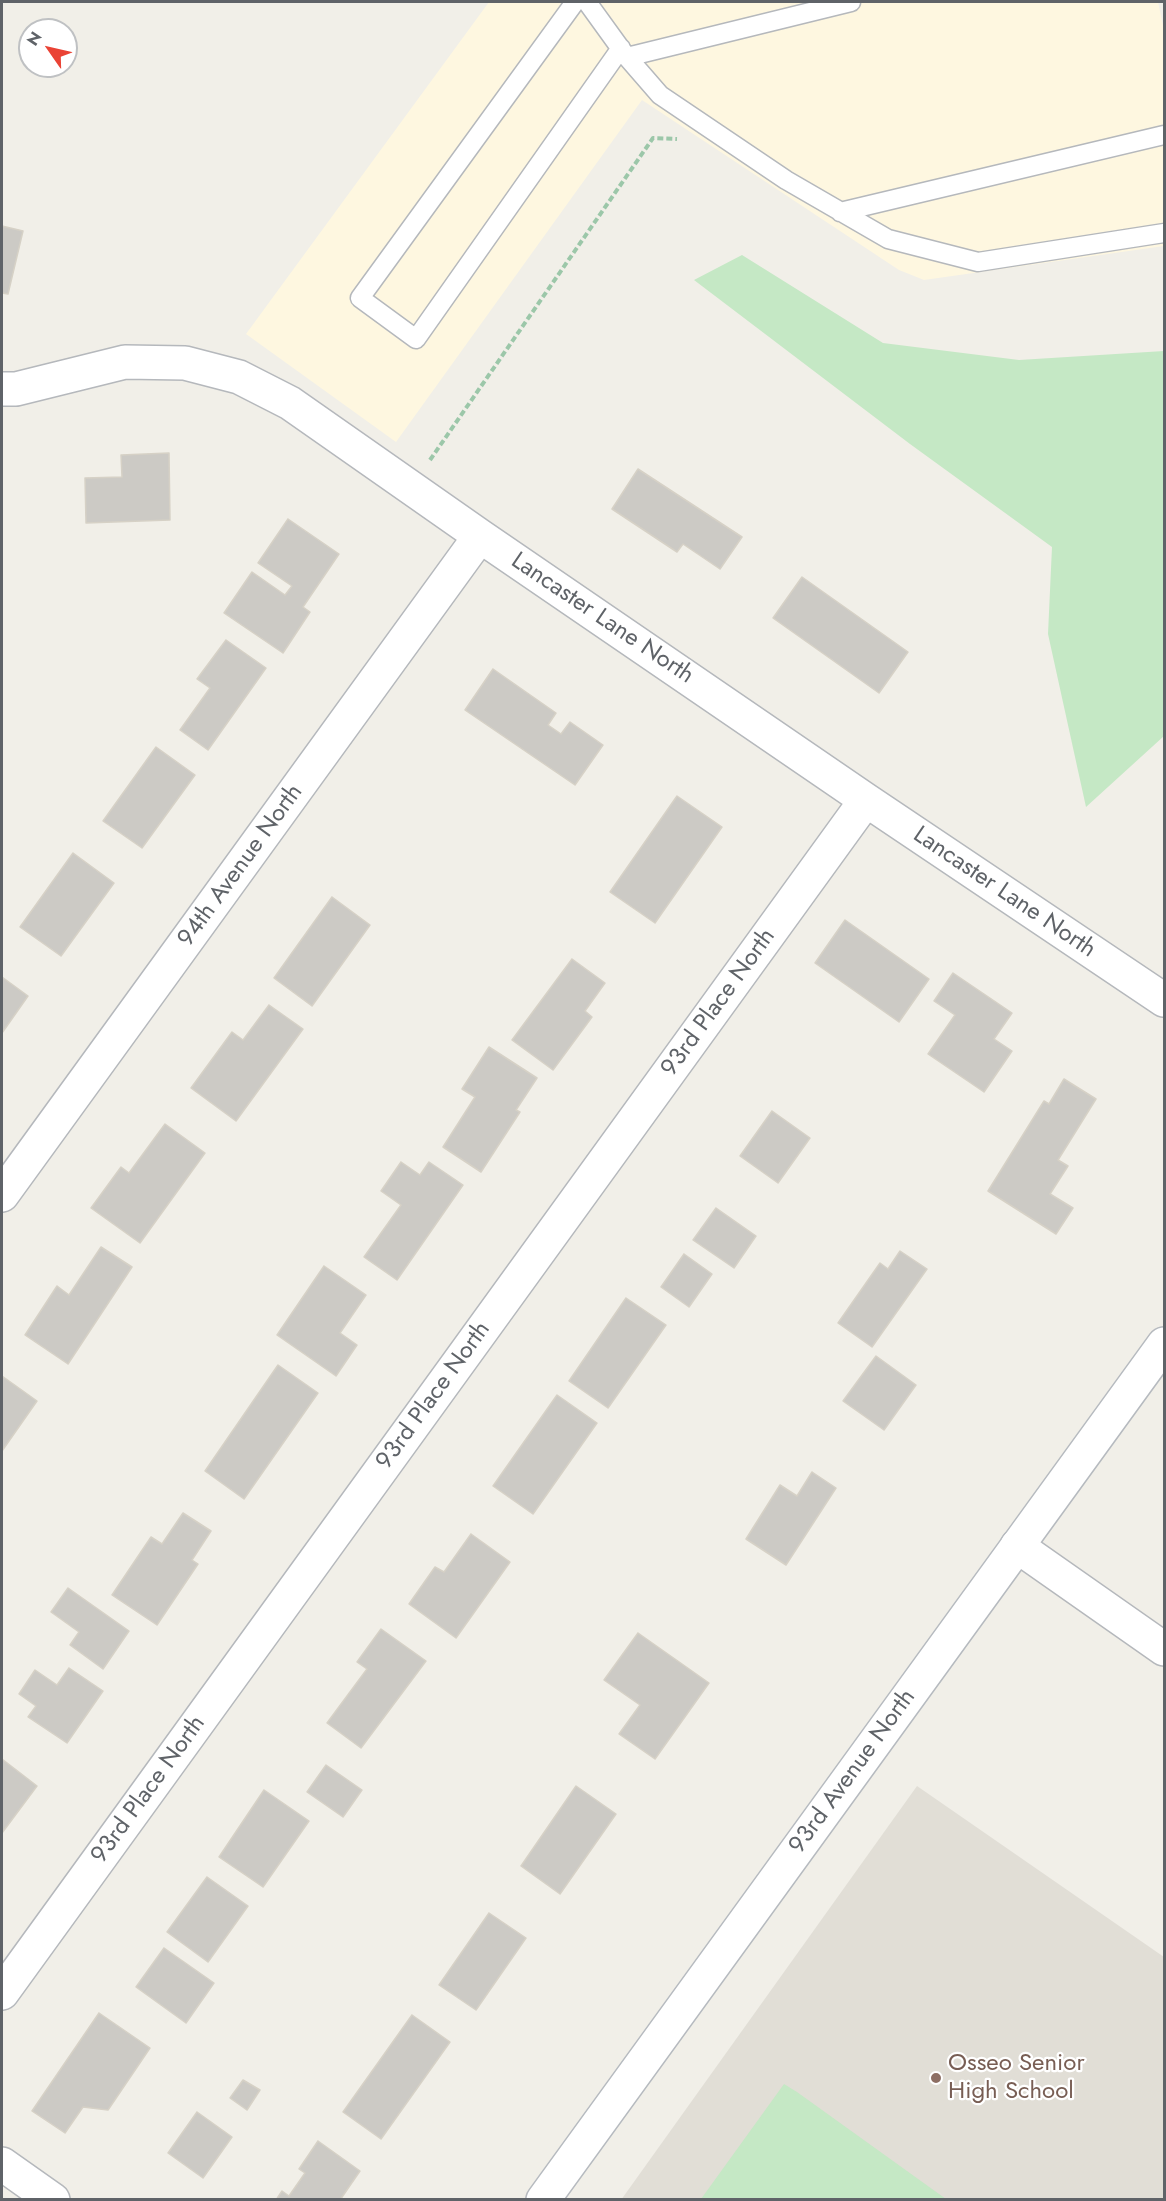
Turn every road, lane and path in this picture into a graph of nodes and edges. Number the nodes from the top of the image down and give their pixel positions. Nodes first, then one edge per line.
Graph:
1 (574, 2) edge
2 (587, 2) edge
3 (851, 2) edge
4 (624, 53) junction
5 (1164, 135) edge
6 (685, 139) dead end
7 (840, 212) junction
8 (1164, 233) edge
9 (2, 389) edge
10 (411, 488) junction
11 (480, 536) junction
12 (866, 800) junction
13 (1164, 1000) edge
14 (2, 1196) edge
15 (1164, 1344) edge
16 (1017, 1546) junction
17 (1164, 1649) edge
18 (2, 1993) edge
19 (2, 2164) edge
20 (53, 2199) edge
21 (543, 2199) edge

1 - 4 lane
2 - 4 lane
3 - 4 lane
4 - 7 lane
5 - 7 lane
6 - 10 path
7 - 8 lane
9 - 10 street, Lancaster Lane North
10 - 11 street, Lancaster Lane North
11 - 12 street, Lancaster Lane North
11 - 14 street, 94th Avenue North
12 - 13 street, Lancaster Lane North
12 - 18 street, 93rd Place North
15 - 16 street, 93rd Avenue North
16 - 17 street
16 - 21 street, 93rd Avenue North
19 - 20 street

